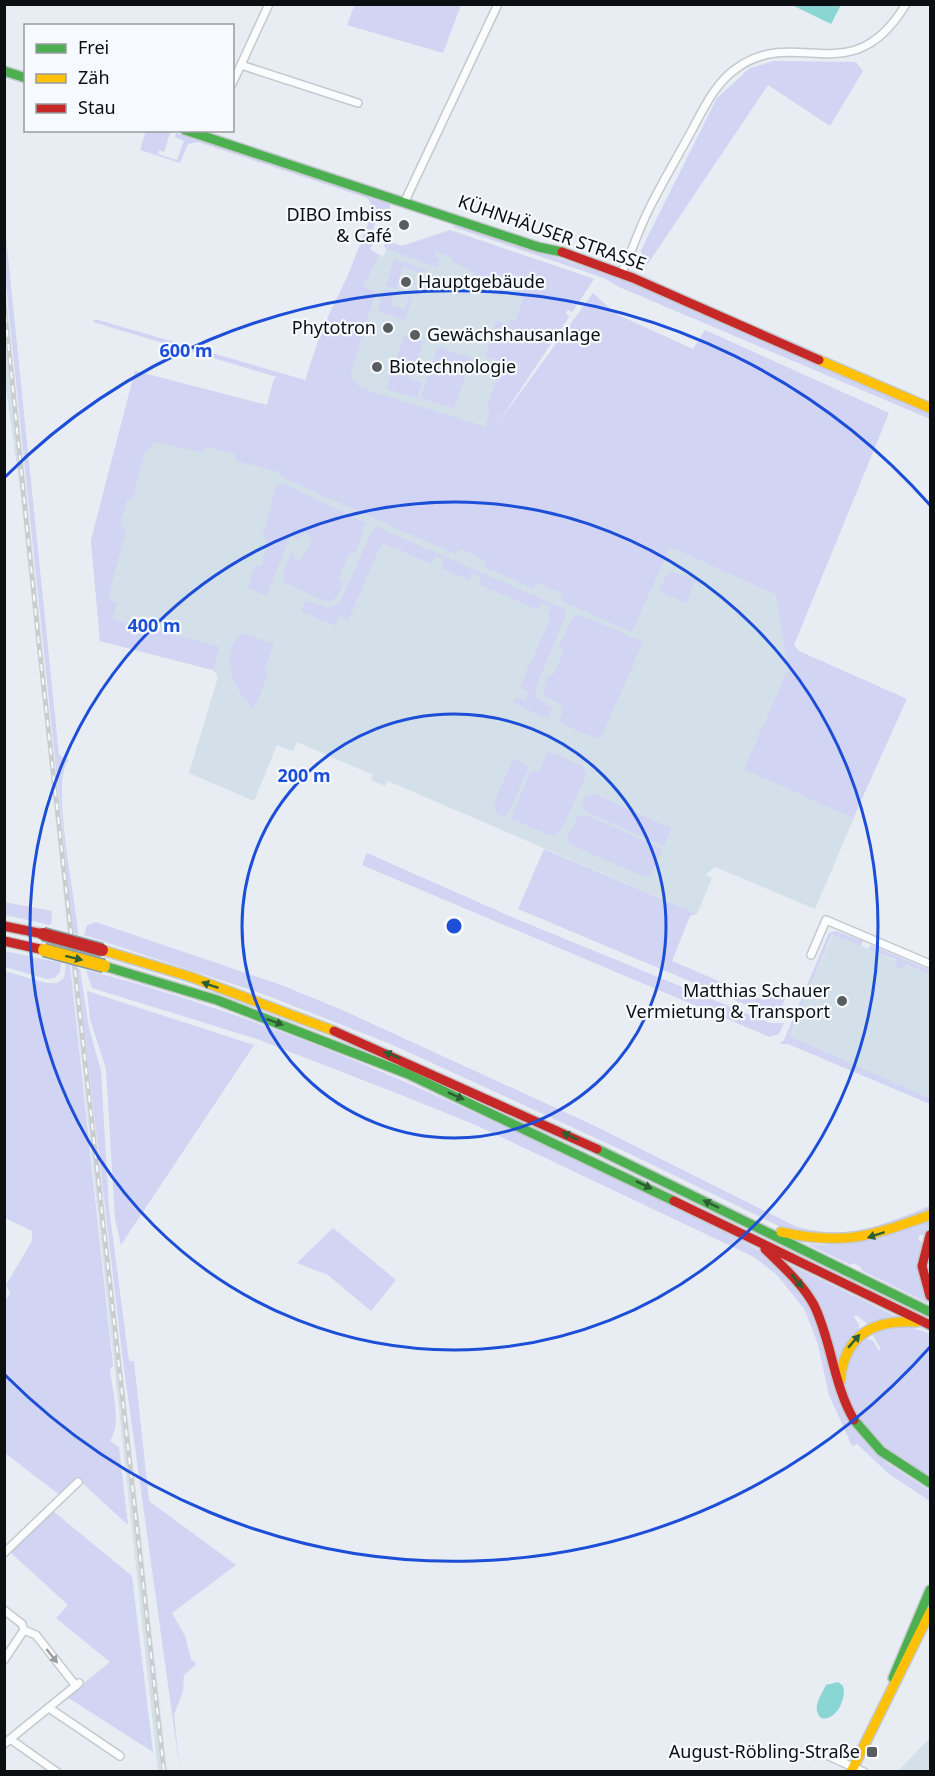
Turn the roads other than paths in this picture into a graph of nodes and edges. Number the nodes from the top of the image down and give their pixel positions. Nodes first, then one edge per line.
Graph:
1 (269, 4) edge
2 (498, 4) edge
3 (906, 4) edge
4 (241, 65) junction
5 (4, 71) edge
6 (24, 77) edge
7 (234, 80) edge
8 (358, 103) dead end
9 (210, 134) edge
10 (404, 203) junction
11 (621, 274) junction
12 (930, 408) edge
13 (4, 926) edge
14 (4, 941) edge
15 (810, 955) dead end
16 (930, 964) edge
17 (930, 1215) edge
18 (759, 1234) junction
19 (930, 1235) edge
20 (930, 1296) edge
21 (930, 1320) edge
22 (842, 1395) junction
23 (78, 1482) dead end
24 (930, 1483) edge
25 (6, 1550) edge
26 (930, 1590) edge
27 (4, 1610) edge
28 (930, 1612) edge
29 (24, 1630) junction
30 (4, 1660) edge
31 (888, 1695) junction
32 (49, 1708) junction
33 (7, 1742) edge
34 (822, 1753) dead end
35 (120, 1756) dead end
36 (856, 1770) edge
37 (57, 1772) edge

1 - 4 street
2 - 10 street
3 - 11 street
4 - 7 street
4 - 8 street
5 - 6 main road
9 - 10 main road, KÜHNHÄUSER STRASSE
10 - 11 main road, KÜHNHÄUSER STRASSE
11 - 12 main road, KÜHNHÄUSER STRASSE
18 -> 13 main road, bridge
14 -> 18 main road, bridge
15 - 16 street
17 -> 18 main road
18 - 21 main road
18 -> 22 main road
19 - 20 main road
22 -> 21 main road
22 - 24 main road
23 - 25 street
26 - 31 main road
27 - 29 street
28 - 31 main road
29 - 30 street
29 -> 32 street
31 - 36 main road
32 - 33 street
32 - 35 street
33 - 37 street
34 - 36 street

